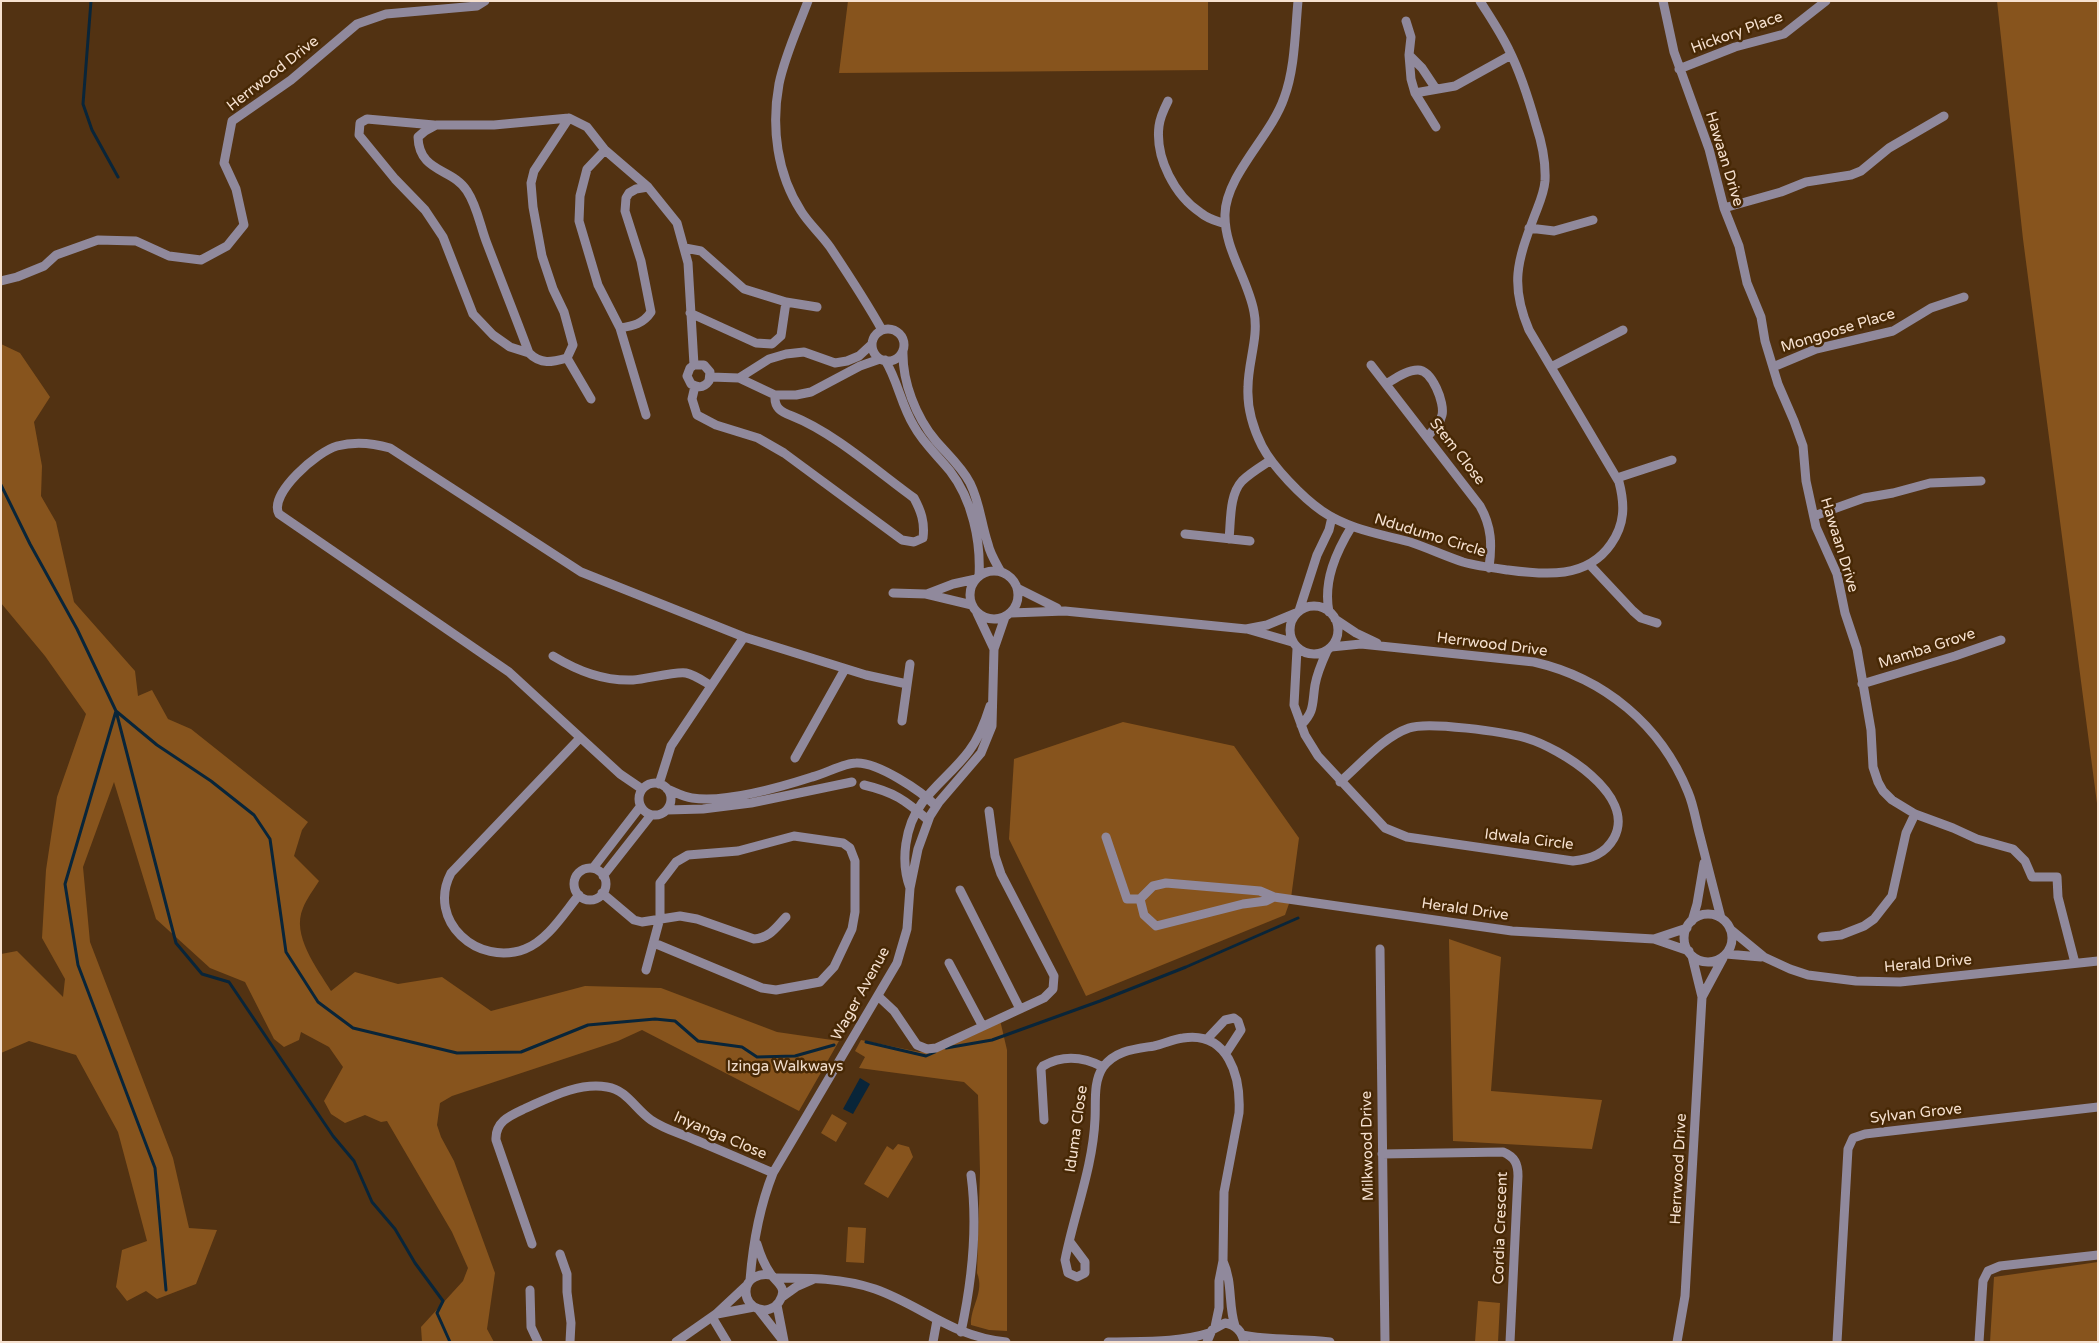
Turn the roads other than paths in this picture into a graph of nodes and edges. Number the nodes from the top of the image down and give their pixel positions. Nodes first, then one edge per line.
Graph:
1 (485, 1) edge
2 (808, 1) edge
3 (1298, 1) edge
4 (1480, 1) edge
5 (1663, 1) edge
6 (1826, 1) edge
7 (1406, 20) dead end
8 (1409, 55) junction
9 (1511, 55) junction
10 (1679, 69) junction
11 (1436, 89) junction
12 (1416, 93) junction
13 (1168, 101) dead end
14 (1944, 116) dead end
15 (569, 118) junction
16 (436, 125) junction
17 (1436, 127) dead end
18 (605, 150) junction
19 (648, 187) junction
20 (1724, 208) junction
21 (1593, 220) dead end
22 (1225, 224) junction
23 (1530, 228) junction
24 (685, 248) junction
25 (1, 281) edge
26 (1964, 297) dead end
27 (786, 302) junction
28 (817, 307) dead end
29 (690, 313) junction
30 (620, 328) junction
31 (882, 330) junction
32 (1623, 330) dead end
33 (872, 344) junction
34 (902, 350) junction
35 (529, 353) junction
36 (567, 358) junction
37 (882, 359) junction
38 (694, 365) junction
39 (1372, 365) dead end
40 (1774, 366) junction
41 (1551, 367) junction
42 (710, 377) junction
43 (739, 378) junction
44 (1386, 384) junction
45 (695, 386) junction
46 (775, 396) junction
47 (591, 399) dead end
48 (646, 415) dead end
49 (1427, 437) junction
50 (1271, 460) junction
51 (1672, 460) dead end
52 (1616, 478) junction
53 (1981, 481) dead end
54 (1814, 516) junction
55 (1332, 517) junction
56 (1352, 526) junction
57 (1184, 534) dead end
58 (1229, 539) junction
59 (1250, 541) dead end
60 (1588, 564) junction
61 (1489, 568) junction
62 (1001, 572) junction
63 (978, 577) junction
64 (1017, 588) junction
65 (894, 593) dead end
66 (926, 594) junction
67 (974, 608) junction
68 (1065, 610) junction
69 (1297, 612) junction
70 (1008, 615) junction
71 (1332, 615) junction
72 (1658, 624) dead end
73 (1246, 629) junction
74 (744, 637) junction
75 (2001, 640) dead end
76 (1382, 645) junction
77 (1295, 646) junction
78 (994, 649) junction
79 (1329, 649) junction
80 (553, 656) dead end
81 (910, 664) dead end
82 (845, 669) junction
83 (907, 684) junction
84 (1862, 684) junction
85 (710, 686) junction
86 (992, 702) junction
87 (902, 721) dead end
88 (1301, 725) junction
89 (580, 738) junction
90 (794, 758) dead end
91 (852, 782) dead end
92 (1340, 782) junction
93 (864, 785) dead end
94 (663, 786) junction
95 (642, 789) junction
96 (927, 797) junction
97 (640, 806) junction
98 (936, 806) junction
99 (667, 810) junction
100 (918, 811) junction
101 (989, 811) dead end
102 (1915, 814) junction
103 (651, 815) junction
104 (928, 820) junction
105 (1106, 837) dead end
106 (1705, 854) junction
107 (593, 868) junction
108 (603, 876) junction
109 (910, 888) junction
110 (960, 890) dead end
111 (602, 893) junction
112 (578, 895) junction
113 (1274, 897) junction
114 (1140, 899) junction
115 (786, 916) dead end
116 (660, 918) junction
117 (1721, 918) junction
118 (1689, 925) junction
119 (1730, 929) junction
120 (1822, 937) dead end
121 (1654, 939) junction
122 (654, 942) junction
123 (1380, 949) dead end
124 (1690, 953) junction
125 (1725, 955) junction
126 (1764, 957) junction
127 (2098, 960) edge
128 (2075, 963) junction
129 (949, 964) dead end
130 (646, 970) dead end
131 (878, 996) junction
132 (1702, 998) junction
133 (1020, 1009) junction
134 (982, 1025) junction
135 (1208, 1038) junction
136 (1226, 1053) junction
137 (1104, 1067) junction
138 (2098, 1107) edge
139 (1044, 1120) dead end
140 (1382, 1154) junction
141 (774, 1173) junction
142 (971, 1175) dead end
143 (756, 1242) junction
144 (1070, 1242) dead end
145 (532, 1244) dead end
146 (560, 1254) dead end
147 (2098, 1255) edge
148 (1223, 1261) junction
149 (774, 1277) junction
150 (814, 1279) junction
151 (749, 1283) junction
152 (530, 1290) dead end
153 (779, 1301) junction
154 (757, 1308) junction
155 (714, 1315) junction
156 (937, 1320) junction
157 (1235, 1326) junction
158 (961, 1332) junction
159 (1210, 1334) edge
160 (1243, 1338) edge
161 (680, 1341) edge
162 (1184, 1341) edge
163 (1264, 1341) edge
164 (538, 1342) edge
165 (570, 1342) edge
166 (727, 1342) edge
167 (784, 1342) edge
168 (933, 1342) edge
169 (1006, 1342) edge
170 (1108, 1342) edge
171 (1330, 1342) edge
172 (1385, 1342) edge
173 (1510, 1342) edge
174 (1677, 1342) edge
175 (1837, 1342) edge
176 (1979, 1342) edge

1 - 25 street, Herrwood Drive
2 - 31 street
3 - 22 street, Ndudumo Circle
4 - 9 street, Ndudumo Circle
5 - 10 street, Hawaan Drive
6 - 10 street, Hickory Place
7 - 8 street
8 - 11 street
8 - 12 street
9 - 11 street
9 - 23 street, Ndudumo Circle
10 - 20 street, Hawaan Drive
11 - 12 street
12 - 17 street
13 - 22 street
14 - 20 street
15 - 16 street
15 - 18 street
15 - 36 street
16 - 35 street
16 - 35 street
18 - 19 street
18 - 30 street
19 - 24 street
19 - 30 street
20 - 40 street, Hawaan Drive
21 - 23 street
22 - 50 street, Ndudumo Circle
23 - 41 street, Ndudumo Circle
24 - 27 street
24 - 29 street
26 - 40 street, Mongoose Place
27 - 28 street
27 - 29 street
29 - 38 street
30 - 48 street
31 - 33 street
31 - 34 street
32 - 41 street
33 - 37 street
33 - 43 street
34 - 37 street
34 - 62 street
35 - 36 street
36 - 47 street
37 - 46 street
37 - 63 street
38 - 42 street
38 - 45 street
39 - 44 street, Stem Close
40 - 54 street, Hawaan Drive
41 - 52 street, Ndudumo Circle
42 - 43 street
42 - 45 street
43 - 46 street
44 - 49 street, Stem Close
44 - 49 street
45 - 46 street
49 - 61 street, Stem Close
50 - 55 street, Ndudumo Circle
50 - 58 street
51 - 52 street
52 - 60 street, Ndudumo Circle
53 - 54 street
54 - 84 street, Hawaan Drive
55 - 56 street, Ndudumo Circle
55 - 69 street
56 - 61 street, Ndudumo Circle
56 - 71 street
57 - 58 street
58 - 59 street
60 - 61 street, Ndudumo Circle
60 - 72 street
62 - 63 street
62 - 64 street
63 - 66 street
63 - 67 street
64 - 68 street
64 - 70 street
65 - 66 street
66 - 67 street
67 - 70 street
67 - 78 street
68 - 70 street
68 - 73 street
69 - 71 street
69 - 73 street
69 - 77 street
70 - 78 street
71 - 76 street, Herrwood Drive
71 - 79 street
73 - 77 street
74 - 82 street
74 - 85 street
74 - 89 street
75 - 84 street, Mamba Grove
76 - 79 street, Herrwood Drive
76 - 106 street, Herrwood Drive
77 - 79 street
77 - 88 street, Idwala Circle
78 - 86 street
79 - 88 street
80 - 85 street
81 - 83 street
82 - 83 street
82 - 90 street
83 - 87 street
84 - 102 street, Hawaan Drive
85 - 94 street
86 - 96 street, Wager Avenue
86 - 98 street, Wager Avenue
88 - 92 street, Idwala Circle
89 - 95 street
89 - 112 street
91 - 99 street
92 - 92 street, Idwala Circle
93 - 100 street
94 - 95 street
94 - 96 street
94 - 99 street
95 - 97 street
96 - 98 street
96 - 100 street, Wager Avenue
97 - 103 street
97 - 107 street
98 - 104 street, Wager Avenue
99 - 103 street
100 - 104 street
100 - 109 street, Wager Avenue
101 - 133 street
102 - 120 street
102 - 128 street, Hawaan Drive
103 - 108 street
104 - 109 street, Wager Avenue
105 - 114 street
106 - 117 street, Herrwood Drive
106 - 118 street, Herrwood Drive
107 - 108 street
107 - 112 street
108 - 111 street
109 - 131 street, Wager Avenue
110 - 133 street
111 - 112 street
111 - 116 street
113 - 114 street, Herald Drive
113 - 114 street, Herald Drive
113 - 121 street, Herald Drive
115 - 116 street
116 - 122 street
116 - 122 street
117 - 118 street
117 - 119 street
118 - 121 street, Herald Drive
118 - 124 street
119 - 125 street
119 - 126 street, Herald Drive
121 - 124 street, Herald Drive
122 - 130 street
123 - 140 street, Milkwood Drive
124 - 125 street
124 - 132 street, Herrwood Drive
125 - 126 street, Herald Drive
125 - 132 street, Herrwood Drive
126 - 128 street, Herald Drive
127 - 128 street, Herald Drive
129 - 134 street
131 - 134 street
131 - 141 street, Wager Avenue
132 - 174 street, Herrwood Drive
133 - 134 street
135 - 136 street
135 - 136 street
135 - 137 street
136 - 148 street
137 - 139 street
137 - 144 street, Iduma Close
138 - 175 street, Sylvan Grove
140 - 172 street, Milkwood Drive
140 - 173 street, Cordia Crescent
141 - 143 street, Wager Avenue
141 - 145 street, Inyanga Close
142 - 158 street
143 - 149 street
143 - 151 street, Wager Avenue
146 - 165 street
147 - 176 street
148 - 157 street
148 - 159 street
149 - 150 street
149 - 151 street
149 - 153 street
150 - 153 street
150 - 156 street
151 - 154 street
151 - 155 street
152 - 164 street
153 - 154 street
153 - 167 street
154 - 155 street
154 - 167 street
155 - 161 street
155 - 166 street
156 - 158 street
156 - 168 street
157 - 159 street
157 - 160 street
158 - 169 street
159 - 162 street
160 - 163 street
162 - 170 street
163 - 171 street

